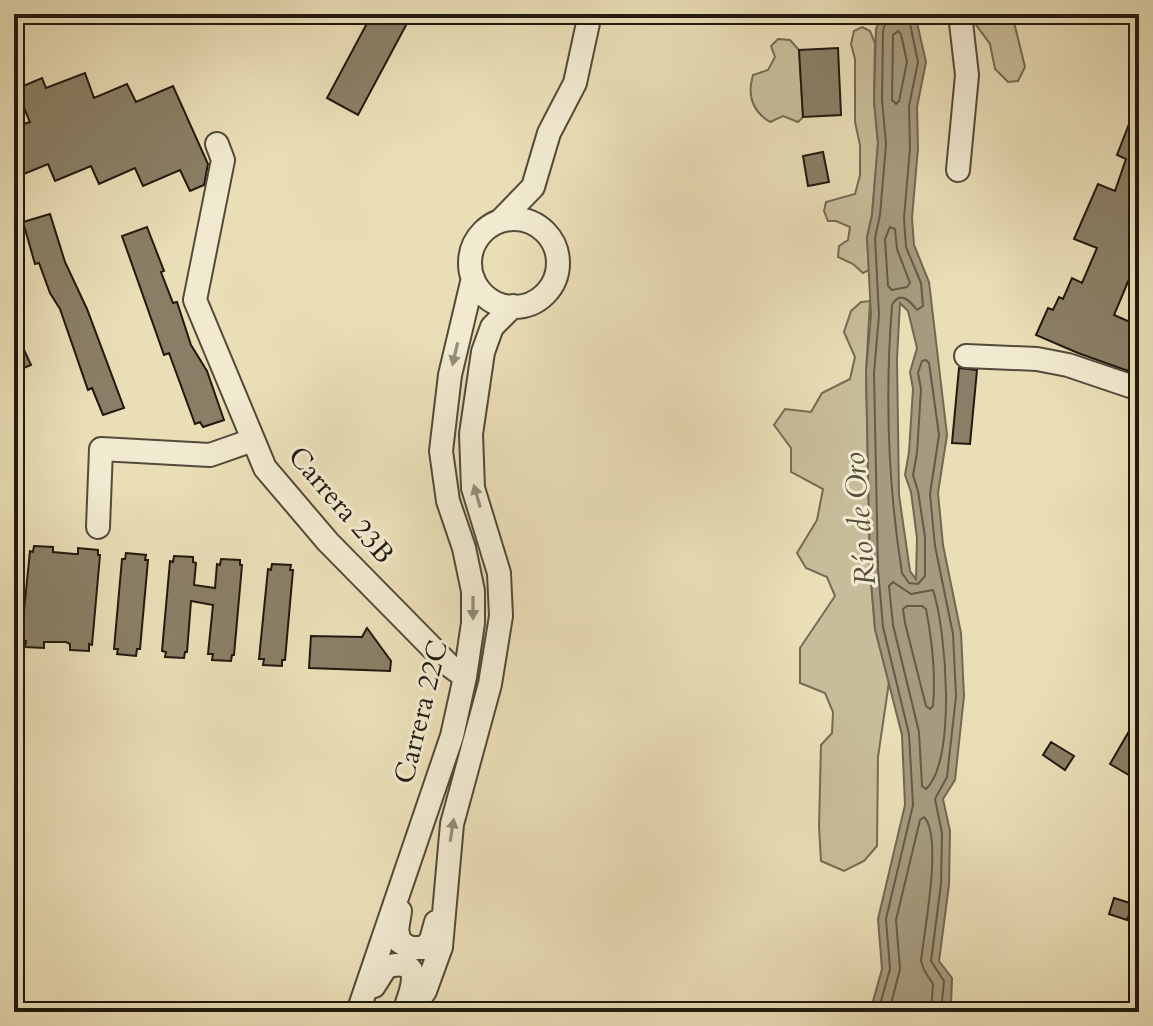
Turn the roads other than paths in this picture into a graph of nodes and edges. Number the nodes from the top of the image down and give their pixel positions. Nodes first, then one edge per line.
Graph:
1 (590, 14) edge
2 (960, 14) edge
3 (217, 144) dead end
4 (958, 170) dead end
5 (533, 187) junction
6 (501, 220) junction
7 (544, 231) junction
8 (473, 278) junction
9 (513, 306) junction
10 (966, 356) dead end
11 (1138, 387) edge
12 (253, 440) junction
13 (98, 527) dead end
14 (465, 677) junction
15 (404, 883) junction
16 (445, 888) junction
17 (359, 1009) edge
18 (407, 1012) edge

1 - 5 street
2 - 4 street
3 - 12 street, Carrera 23B
5 - 6 street
5 - 7 street
6 - 7 street
6 - 8 street
7 - 9 street
8 - 9 street
8 -> 14 street, Carrera 22C
16 -> 9 street, Carrera 22C
10 - 11 street
12 - 13 street
12 - 14 street, Carrera 23B
14 - 15 street, Carrera 22C
15 - 16 street
15 - 17 street, Carrera 22C
16 - 18 street, Carrera 22C
17 - 18 street

